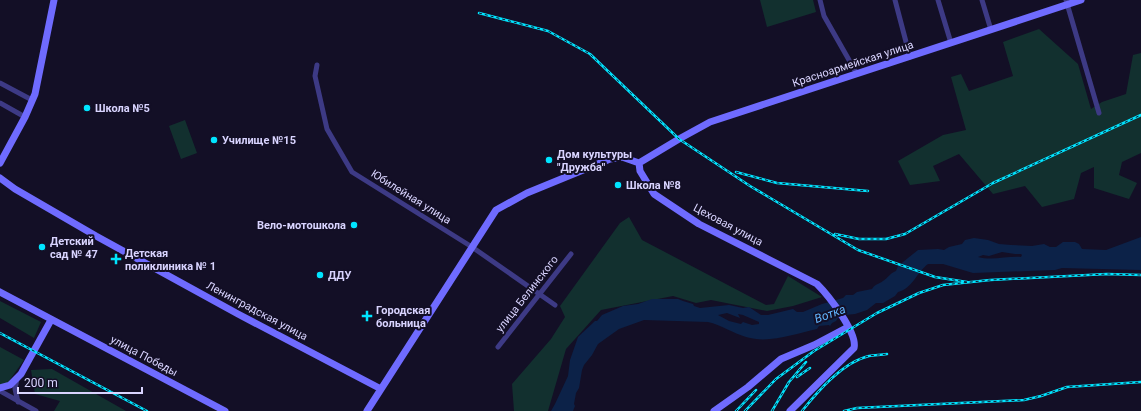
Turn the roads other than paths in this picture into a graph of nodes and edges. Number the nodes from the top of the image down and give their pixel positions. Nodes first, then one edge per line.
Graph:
1 (54, 0) edge
2 (820, 0) edge
3 (895, 0) edge
4 (938, 0) edge
5 (982, 0) edge
6 (1081, 0) edge
7 (1067, 3) edge
8 (990, 30) junction
9 (951, 43) junction
10 (910, 57) junction
11 (317, 65) dead end
12 (857, 74) junction
13 (0, 82) edge
14 (32, 100) junction
15 (0, 103) edge
16 (1099, 113) dead end
17 (25, 117) junction
18 (639, 163) junction
19 (0, 164) edge
20 (0, 178) edge
21 (472, 247) junction
22 (571, 254) dead end
23 (0, 292) edge
24 (540, 295) junction
25 (555, 305) dead end
26 (51, 320) junction
27 (847, 325) junction
28 (498, 347) dead end
29 (17, 379) junction
30 (0, 388) edge
31 (381, 389) junction
32 (0, 391) edge
33 (18, 402) junction
34 (36, 411) edge
35 (225, 411) edge
36 (367, 411) edge
37 (714, 411) edge
38 (790, 411) edge

1 - 14 main road
2 - 12 street
3 - 10 street
4 - 9 street
5 - 8 street
6 - 7 main road, Красноармейская улица
7 - 8 main road, Красноармейская улица
7 - 16 street
8 - 9 main road, Красноармейская улица
9 - 10 main road, Красноармейская улица
10 - 12 main road, Красноармейская улица
11 - 21 street, Юбилейная улица
12 - 18 main road, Красноармейская улица
13 - 14 street
14 - 17 main road
15 - 17 street
17 - 19 main road
18 - 21 main road
18 - 27 main road, Цеховая улица
20 - 31 main road, Ленинградская улица
21 - 24 street, Юбилейная улица
21 - 31 main road
22 - 24 street, улица Белинского
23 - 26 main road, улица Победы
24 - 25 street, Юбилейная улица
24 - 28 street, улица Белинского
26 - 29 main road
26 - 35 main road, улица Победы
27 - 37 main road
27 - 38 main road
29 - 30 main road
29 - 33 street
31 - 36 main road
32 - 33 street
33 - 34 street

